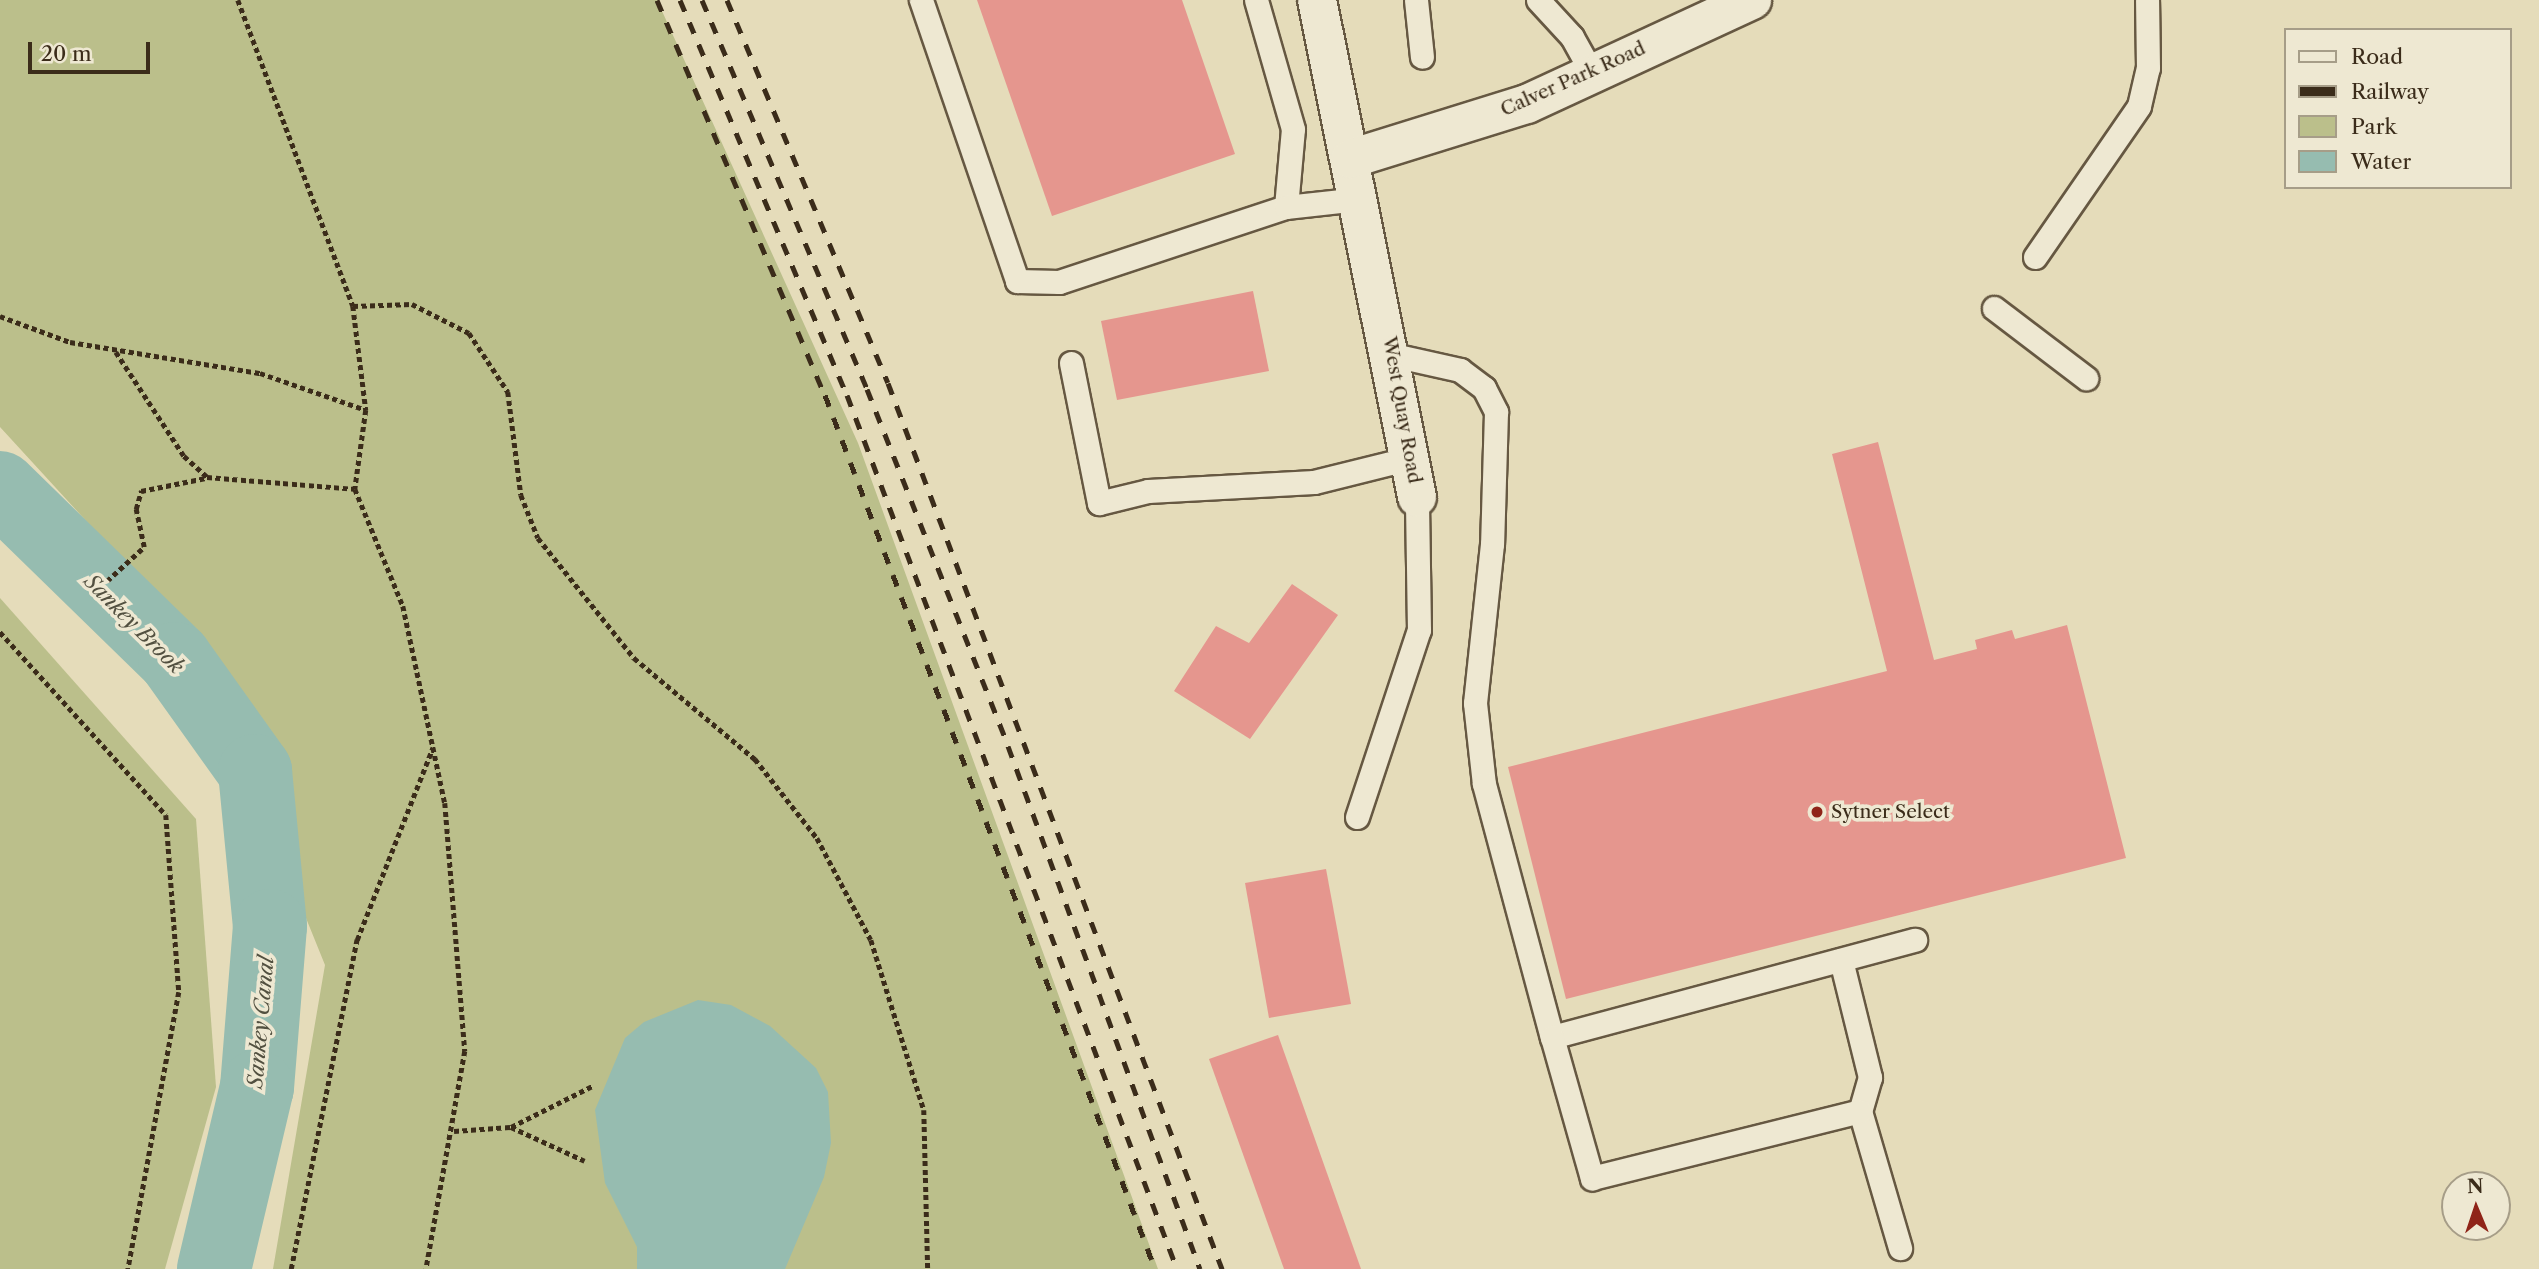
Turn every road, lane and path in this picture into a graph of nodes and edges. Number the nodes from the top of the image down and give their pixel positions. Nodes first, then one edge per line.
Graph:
1 (238, 0) edge
2 (921, 0) edge
3 (1256, 0) edge
4 (1317, 0) edge
5 (1416, 0) edge
6 (1538, 0) edge
7 (1752, 0) edge
8 (2147, 0) edge
9 (1422, 57) dead end
10 (1592, 73) junction
11 (1350, 159) junction
12 (1358, 199) junction
13 (1286, 207) junction
14 (2035, 257) dead end
15 (353, 306) junction
16 (1994, 309) dead end
17 (0, 316) edge
18 (116, 351) junction
19 (1393, 355) junction
20 (1071, 363) dead end
21 (2086, 378) dead end
22 (366, 410) junction
23 (1410, 458) junction
24 (207, 477) junction
25 (355, 489) junction
26 (1417, 496) joint
27 (107, 580) dead end
28 (0, 632) edge
29 (433, 746) junction
30 (1357, 817) dead end
31 (1915, 940) dead end
32 (1841, 960) junction
33 (1552, 1037) junction
34 (592, 1086) dead end
35 (1860, 1111) junction
36 (511, 1127) junction
37 (454, 1131) junction
38 (585, 1161) dead end
39 (1900, 1248) dead end
40 (128, 1269) edge
41 (291, 1269) edge
42 (426, 1269) edge
43 (928, 1269) edge

1 - 15 path
2 - 13 lane
3 - 13 lane
4 - 11 street, West Quay Road
5 - 9 lane
6 - 10 lane
7 - 10 street, Calver Park Road
8 - 14 lane
10 - 11 street, Calver Park Road
11 - 12 street, West Quay Road
12 - 13 lane
12 - 19 street, West Quay Road
15 - 22 path
15 - 43 path
16 - 21 lane
17 - 18 path
18 - 22 path
18 - 24 path
19 - 23 street, West Quay Road
19 - 33 lane
20 - 23 lane
22 - 25 path
23 - 26 street, West Quay Road
24 - 25 path
24 - 27 path
25 - 29 path
26 - 30 lane, West Quay Road
28 - 40 path
29 - 37 path
29 - 41 path
31 - 32 lane
32 - 33 lane
32 - 35 lane
33 - 35 lane
34 - 36 path
35 - 39 lane
36 - 37 path
36 - 38 path
37 - 42 path

